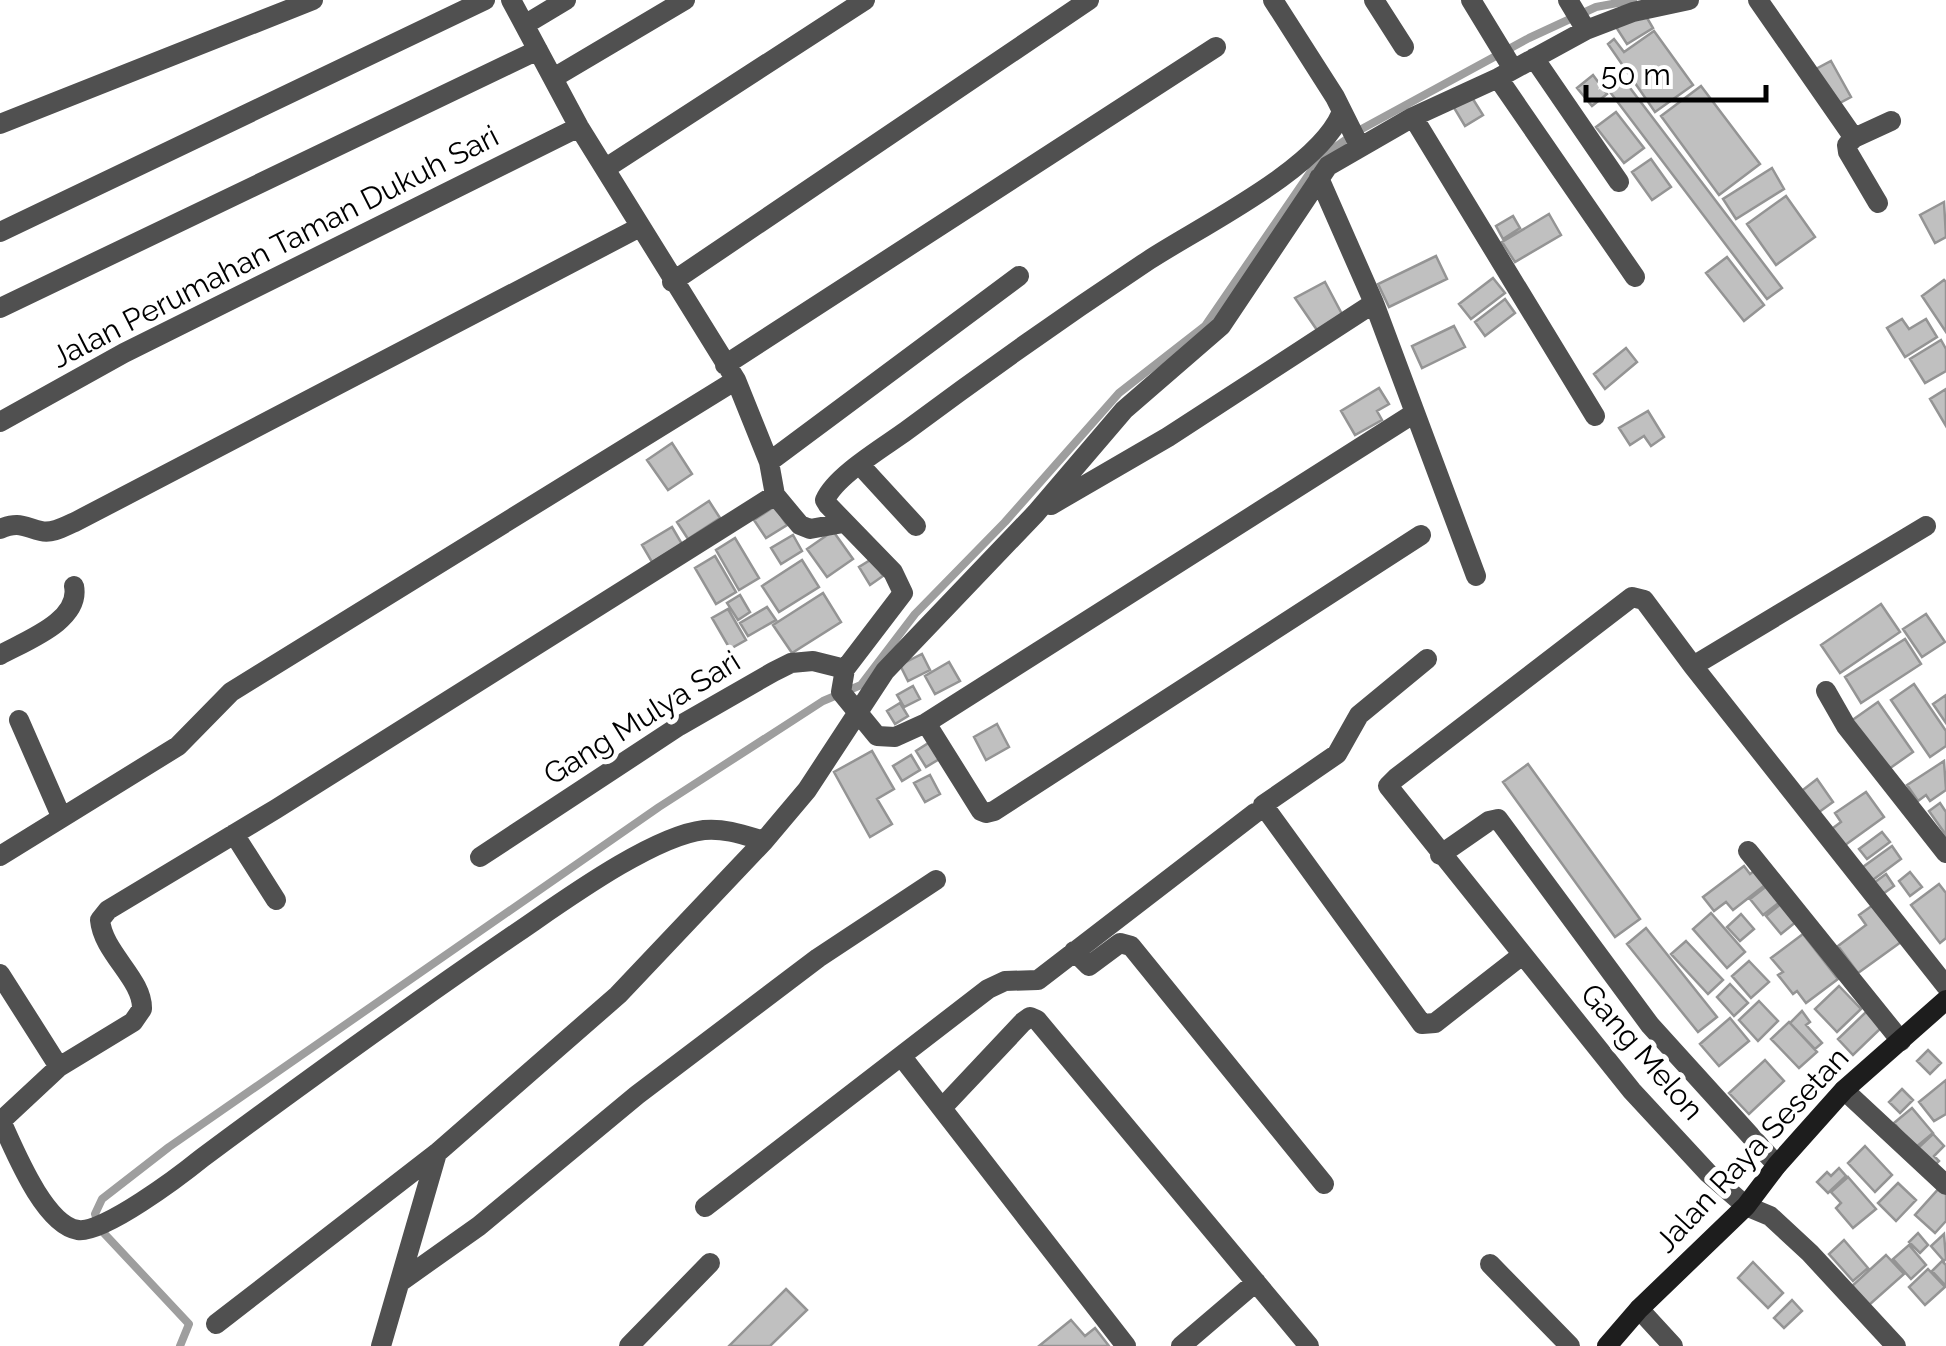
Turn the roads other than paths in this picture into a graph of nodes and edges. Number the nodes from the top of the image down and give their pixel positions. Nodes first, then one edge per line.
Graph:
1 (313, 0) edge
2 (485, 0) edge
3 (511, 0) edge
4 (566, 0) edge
5 (685, 0) edge
6 (864, 0) edge
7 (1089, 0) edge
8 (1273, 0) edge
9 (1374, 0) edge
10 (1471, 0) edge
11 (1689, 0) edge
12 (1758, 0) edge
13 (1577, 16) edge
14 (526, 24) junction
15 (1404, 46) dead end
16 (1216, 48) dead end
17 (538, 50) junction
18 (1534, 58) junction
19 (1505, 63) junction
20 (555, 78) junction
21 (1343, 117) junction
22 (1413, 117) junction
23 (1891, 122) dead end
24 (0, 124) edge
25 (579, 126) junction
26 (1854, 138) junction
27 (1359, 146) junction
28 (606, 168) junction
29 (1319, 178) junction
30 (1619, 182) dead end
31 (1878, 203) dead end
32 (640, 228) junction
33 (0, 232) edge
34 (1019, 276) dead end
35 (1635, 277) dead end
36 (672, 282) junction
37 (1374, 303) junction
38 (0, 308) edge
39 (730, 372) junction
40 (1413, 414) junction
41 (1595, 416) dead end
42 (0, 422) edge
43 (769, 462) junction
44 (860, 466) junction
45 (775, 495) junction
46 (1036, 513) junction
47 (843, 523) junction
48 (916, 526) dead end
49 (1926, 526) dead end
50 (0, 528) edge
51 (1421, 534) dead end
52 (1476, 576) dead end
53 (74, 586) dead end
54 (0, 655) edge
55 (1428, 659) dead end
56 (1692, 666) junction
57 (845, 669) junction
58 (1826, 691) dead end
59 (851, 704) junction
60 (19, 720) dead end
61 (926, 723) junction
62 (1255, 813) dead end
63 (61, 816) junction
64 (234, 834) junction
65 (764, 841) junction
66 (1748, 852) dead end
67 (1946, 853) edge
68 (1440, 855) junction
69 (0, 856) edge
70 (480, 857) dead end
71 (936, 880) dead end
72 (276, 900) dead end
73 (1074, 952) junction
74 (1521, 956) junction
75 (0, 974) edge
76 (1946, 986) edge
77 (1946, 1000) edge
78 (1901, 1041) junction
79 (902, 1058) junction
80 (58, 1067) junction
81 (1844, 1090) junction
82 (942, 1108) junction
83 (0, 1122) edge
84 (437, 1154) junction
85 (1777, 1165) junction
86 (1324, 1184) dead end
87 (1946, 1185) edge
88 (1746, 1206) junction
89 (705, 1207) dead end
90 (710, 1263) dead end
91 (1490, 1264) dead end
92 (400, 1282) junction
93 (1256, 1282) junction
94 (1639, 1309) junction
95 (216, 1324) dead end
96 (1116, 1338) edge
97 (381, 1346) edge
98 (629, 1346) edge
99 (1182, 1346) edge
100 (1309, 1346) edge
101 (1570, 1346) edge
102 (1607, 1346) edge
103 (1673, 1346) edge
104 (1896, 1346) edge

1 - 24 street
2 - 33 street
3 - 14 street
4 - 14 street
5 - 20 street
6 - 28 street
7 - 36 street
8 - 21 street
9 - 15 street
10 - 19 street
11 - 13 street
12 - 26 street
13 - 18 street
14 - 17 street
16 - 39 street
17 - 20 street
17 - 38 street, Jalan Perumahan Taman Dukuh Sari
18 - 19 street
18 - 30 street
19 - 22 street
19 - 35 street
20 - 25 street
21 - 27 street
21 - 44 street
22 - 27 street
22 - 41 street
23 - 26 street
25 - 28 street
25 - 42 street, Jalan Perumahan Taman Dukuh Sari
26 - 31 street
27 - 29 street
28 - 32 street
29 - 37 street
29 - 46 street
32 - 36 street
32 - 50 street
34 - 43 street
36 - 39 street
37 - 40 street
37 - 46 street
39 - 43 street
39 - 63 street
40 - 52 street
40 - 61 street
43 - 45 street
44 - 47 street
44 - 48 street
45 - 47 street
45 - 64 street
46 - 59 street
47 - 57 street
49 - 56 street
51 - 61 street
53 - 54 street
55 - 74 street
56 - 68 street, Gang Melon
56 - 76 street
57 - 59 street
57 - 70 street, Gang Mulya Sari
58 - 67 street
59 - 61 street
59 - 65 street
60 - 63 street
62 - 73 street
63 - 69 street
64 - 72 street
64 - 80 street
65 - 83 street
65 - 84 street
66 - 78 street
68 - 74 street, Gang Melon
68 - 85 street
71 - 92 street
73 - 79 street
73 - 86 street
74 - 88 street, Gang Melon
75 - 80 street
77 - 78 main road, Jalan Raya Sesetan
78 - 81 main road, Jalan Raya Sesetan
79 - 82 street
79 - 89 street
80 - 83 street
81 - 85 main road, Jalan Raya Sesetan
81 - 87 street
82 - 93 street
82 - 96 street
84 - 92 street
84 - 95 street
85 - 88 main road, Jalan Raya Sesetan
88 - 94 main road, Jalan Raya Sesetan
88 - 104 street, Gang Melon
90 - 98 street
91 - 101 street
92 - 97 street
93 - 99 street
93 - 100 street
94 - 102 main road, Jalan Raya Sesetan
94 - 103 street

